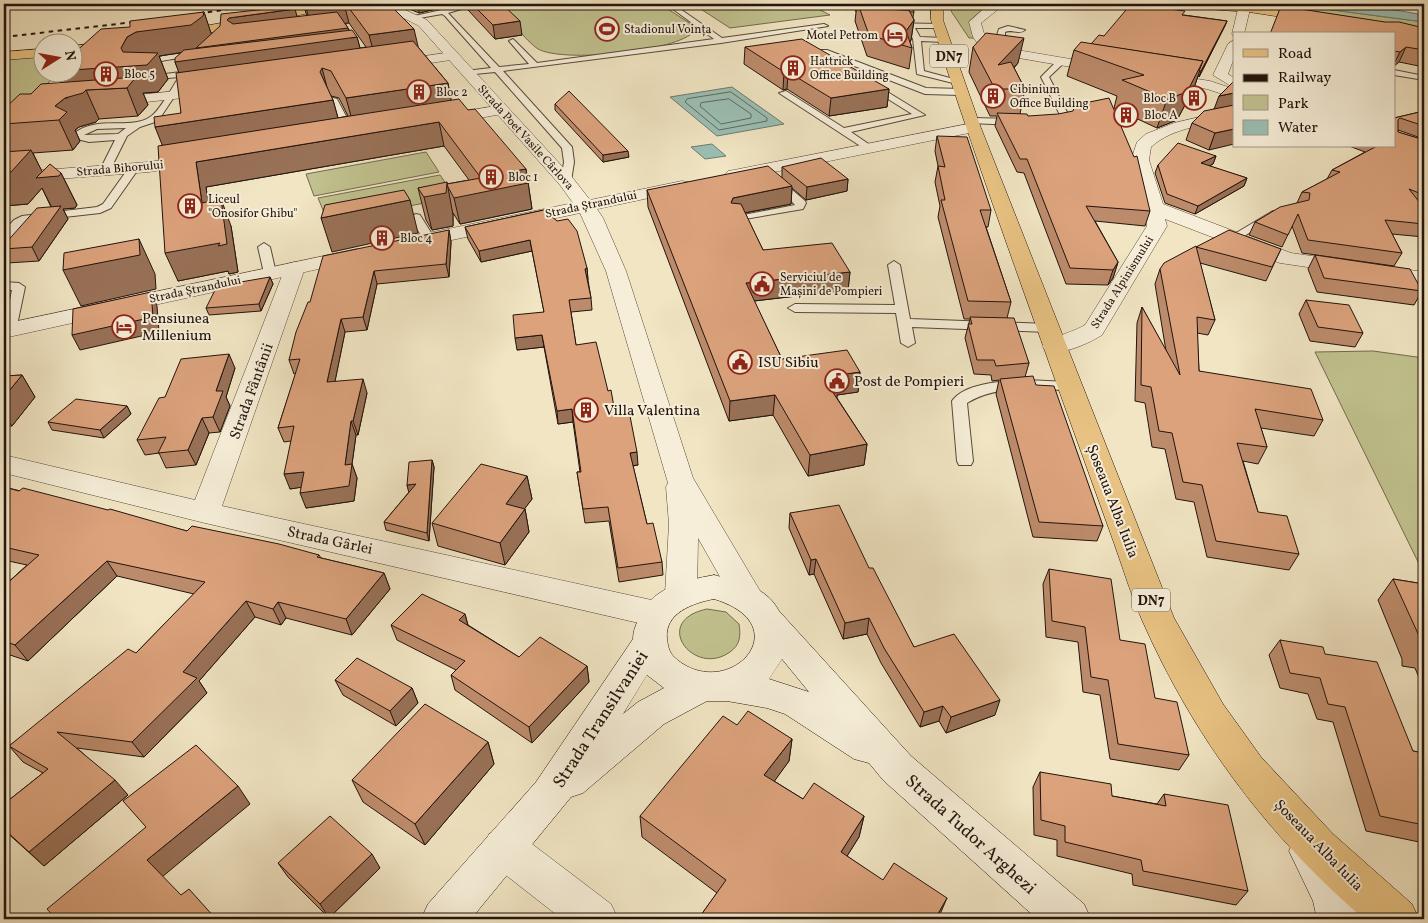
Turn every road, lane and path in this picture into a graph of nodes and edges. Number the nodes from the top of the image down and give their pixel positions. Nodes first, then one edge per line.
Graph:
1 (382, 4) edge
2 (475, 4) edge
3 (669, 4) edge
4 (856, 4) edge
5 (1179, 4) edge
6 (932, 6) edge
7 (992, 6) edge
8 (344, 8) edge
9 (1244, 9) junction
10 (443, 12) junction
11 (414, 17) junction
12 (301, 19) edge
13 (1329, 21) edge
14 (911, 22) junction
15 (938, 23) junction
16 (824, 26) dead end
17 (215, 28) junction
18 (1021, 30) dead end
19 (1238, 32) edge
20 (163, 37) edge
21 (917, 39) junction
22 (944, 40) junction
23 (513, 41) edge
24 (721, 41) junction
25 (1008, 42) edge
26 (129, 43) edge
27 (1233, 46) edge
28 (93, 48) junction
29 (82, 49) edge
30 (212, 49) junction
31 (824, 52) edge
32 (32, 54) edge
33 (4, 56) edge
34 (452, 56) junction
35 (82, 58) edge
36 (1061, 62) junction
37 (534, 64) junction
38 (374, 68) edge
39 (190, 69) junction
40 (495, 69) junction
41 (208, 70) edge
42 (1122, 71) edge
43 (877, 72) junction
44 (1396, 72) edge
45 (468, 73) junction
46 (1141, 74) edge
47 (1424, 78) edge
48 (58, 82) edge
49 (1233, 84) edge
50 (959, 88) junction
51 (226, 89) edge
52 (784, 94) edge
53 (1233, 94) edge
54 (170, 97) junction
55 (333, 99) edge
56 (91, 103) edge
57 (923, 103) junction
58 (52, 106) edge
59 (32, 108) junction
60 (515, 108) junction
61 (1233, 114) edge
62 (431, 122) edge
63 (1028, 122) edge
64 (1045, 122) edge
65 (972, 124) junction
66 (138, 125) junction
67 (842, 131) junction
68 (368, 132) edge
69 (4, 135) edge
70 (351, 135) junction
71 (122, 137) junction
72 (332, 138) edge
73 (871, 149) junction
74 (216, 156) edge
75 (134, 168) junction
76 (106, 170) junction
77 (763, 170) junction
78 (4, 178) edge
79 (716, 179) edge
80 (566, 181) junction
81 (697, 183) edge
82 (585, 205) junction
83 (1155, 208) junction
84 (1289, 211) edge
85 (416, 217) dead end
86 (737, 219) edge
87 (4, 238) edge
88 (429, 239) junction
89 (1232, 239) junction
90 (264, 247) dead end
91 (894, 264) dead end
92 (295, 268) junction
93 (270, 274) junction
94 (1424, 278) edge
95 (4, 286) edge
96 (795, 308) dead end
97 (901, 309) junction
98 (904, 323) junction
99 (6, 330) edge
100 (1051, 337) junction
101 (908, 343) dead end
102 (1069, 386) junction
103 (965, 461) dead end
104 (4, 464) edge
105 (679, 478) junction
106 (205, 513) junction
107 (758, 608) junction
108 (662, 617) junction
109 (712, 686) junction
110 (898, 768) junction
111 (550, 795) junction
112 (1298, 828) junction
113 (504, 848) junction
114 (443, 919) edge
115 (596, 919) edge
116 (1069, 919) edge
117 (1339, 919) edge
118 (1396, 919) edge

1 - 11 street, Strada Poet Vasile Cârlova
2 - 10 lane
3 - 24 lane
4 - 14 lane
5 - 9 main road
6 - 15 main road, Șoseaua Alba Iulia / DN7
7 - 36 street
8 - 12 lane
8 - 17 main road
9 - 13 main road
9 - 19 street
10 - 11 lane
10 - 40 lane
11 - 34 street, Strada Poet Vasile Cârlova
14 - 15 lane
14 - 21 lane
15 - 22 main road, Șoseaua Alba Iulia / DN7
16 - 24 lane
17 - 20 main road
17 - 30 street
18 - 25 lane
21 - 22 lane
21 - 50 lane
22 - 50 main road, Șoseaua Alba Iulia / DN7
23 - 37 lane
24 - 37 lane
26 - 28 main road
27 - 49 street
28 - 29 main road
28 - 35 street
30 - 39 street
30 - 39 lane
31 - 43 lane
32 - 33 main road
34 - 38 street
34 - 45 street, Strada Poet Vasile Cârlova
36 - 42 street
36 - 64 lane
37 - 40 lane
39 - 41 lane
39 - 54 lane
40 - 45 lane
40 - 60 lane
43 - 57 lane
43 - 57 lane
44 - 47 lane
45 - 60 street, Strada Poet Vasile Cârlova
46 - 53 street
48 - 59 street
50 - 57 lane
50 - 65 main road, Șoseaua Alba Iulia / DN7
51 - 54 street
52 - 67 lane
54 - 56 street
54 - 66 lane
55 - 70 lane
57 - 67 lane
58 - 59 street
59 - 69 street
60 - 62 street
60 - 80 street, Strada Poet Vasile Cârlova
60 - 80 lane
61 - 83 street, Strada Alpinismului
63 - 65 lane
65 - 73 street
65 - 100 main road, Șoseaua Alba Iulia / DN7
66 - 71 lane
66 - 71 lane
67 - 73 lane
68 - 70 street
70 - 72 street
71 - 76 lane
73 - 77 street
74 - 75 street, Strada Bihorului
75 - 76 street, Strada Bihorului
75 - 87 lane
76 - 78 street, Strada Bihorului
77 - 79 street
77 - 86 lane
80 - 82 street, Strada Poet Vasile Cârlova
81 - 82 street, Strada Ștrandului
82 - 88 street, Strada Ștrandului
82 - 105 street, Strada Poet Vasile Cârlova
83 - 89 street
83 - 100 street, Strada Alpinismului
84 - 89 lane
85 - 88 lane
88 - 92 street, Strada Ștrandului
89 - 94 street
90 - 93 lane
91 - 97 lane
92 - 93 street, Strada Ștrandului
92 - 106 street, Strada Fântânii
93 - 99 street, Strada Ștrandului
95 - 99 lane
96 - 97 lane
97 - 98 lane
98 - 100 lane
98 - 101 lane
100 - 102 main road, Șoseaua Alba Iulia / DN7
102 - 103 lane
102 - 112 main road, Șoseaua Alba Iulia / DN7
104 - 106 street, Strada Gârlei
105 - 107 street, Strada Poet Vasile Cârlova
105 - 108 street, Strada Poet Vasile Cârlova
106 - 108 street, Strada Gârlei
107 - 108 street
107 - 109 street
107 - 110 street, Strada Tudor Arghezi
108 - 109 street
108 - 111 street, Strada Transilvaniei
109 - 110 street, Strada Tudor Arghezi
109 - 111 street, Strada Transilvaniei
110 - 116 street, Strada Tudor Arghezi
111 - 113 street, Strada Transilvaniei
112 - 117 street
112 - 118 main road, Șoseaua Alba Iulia / DN7
113 - 114 street, Strada Transilvaniei
113 - 115 street

